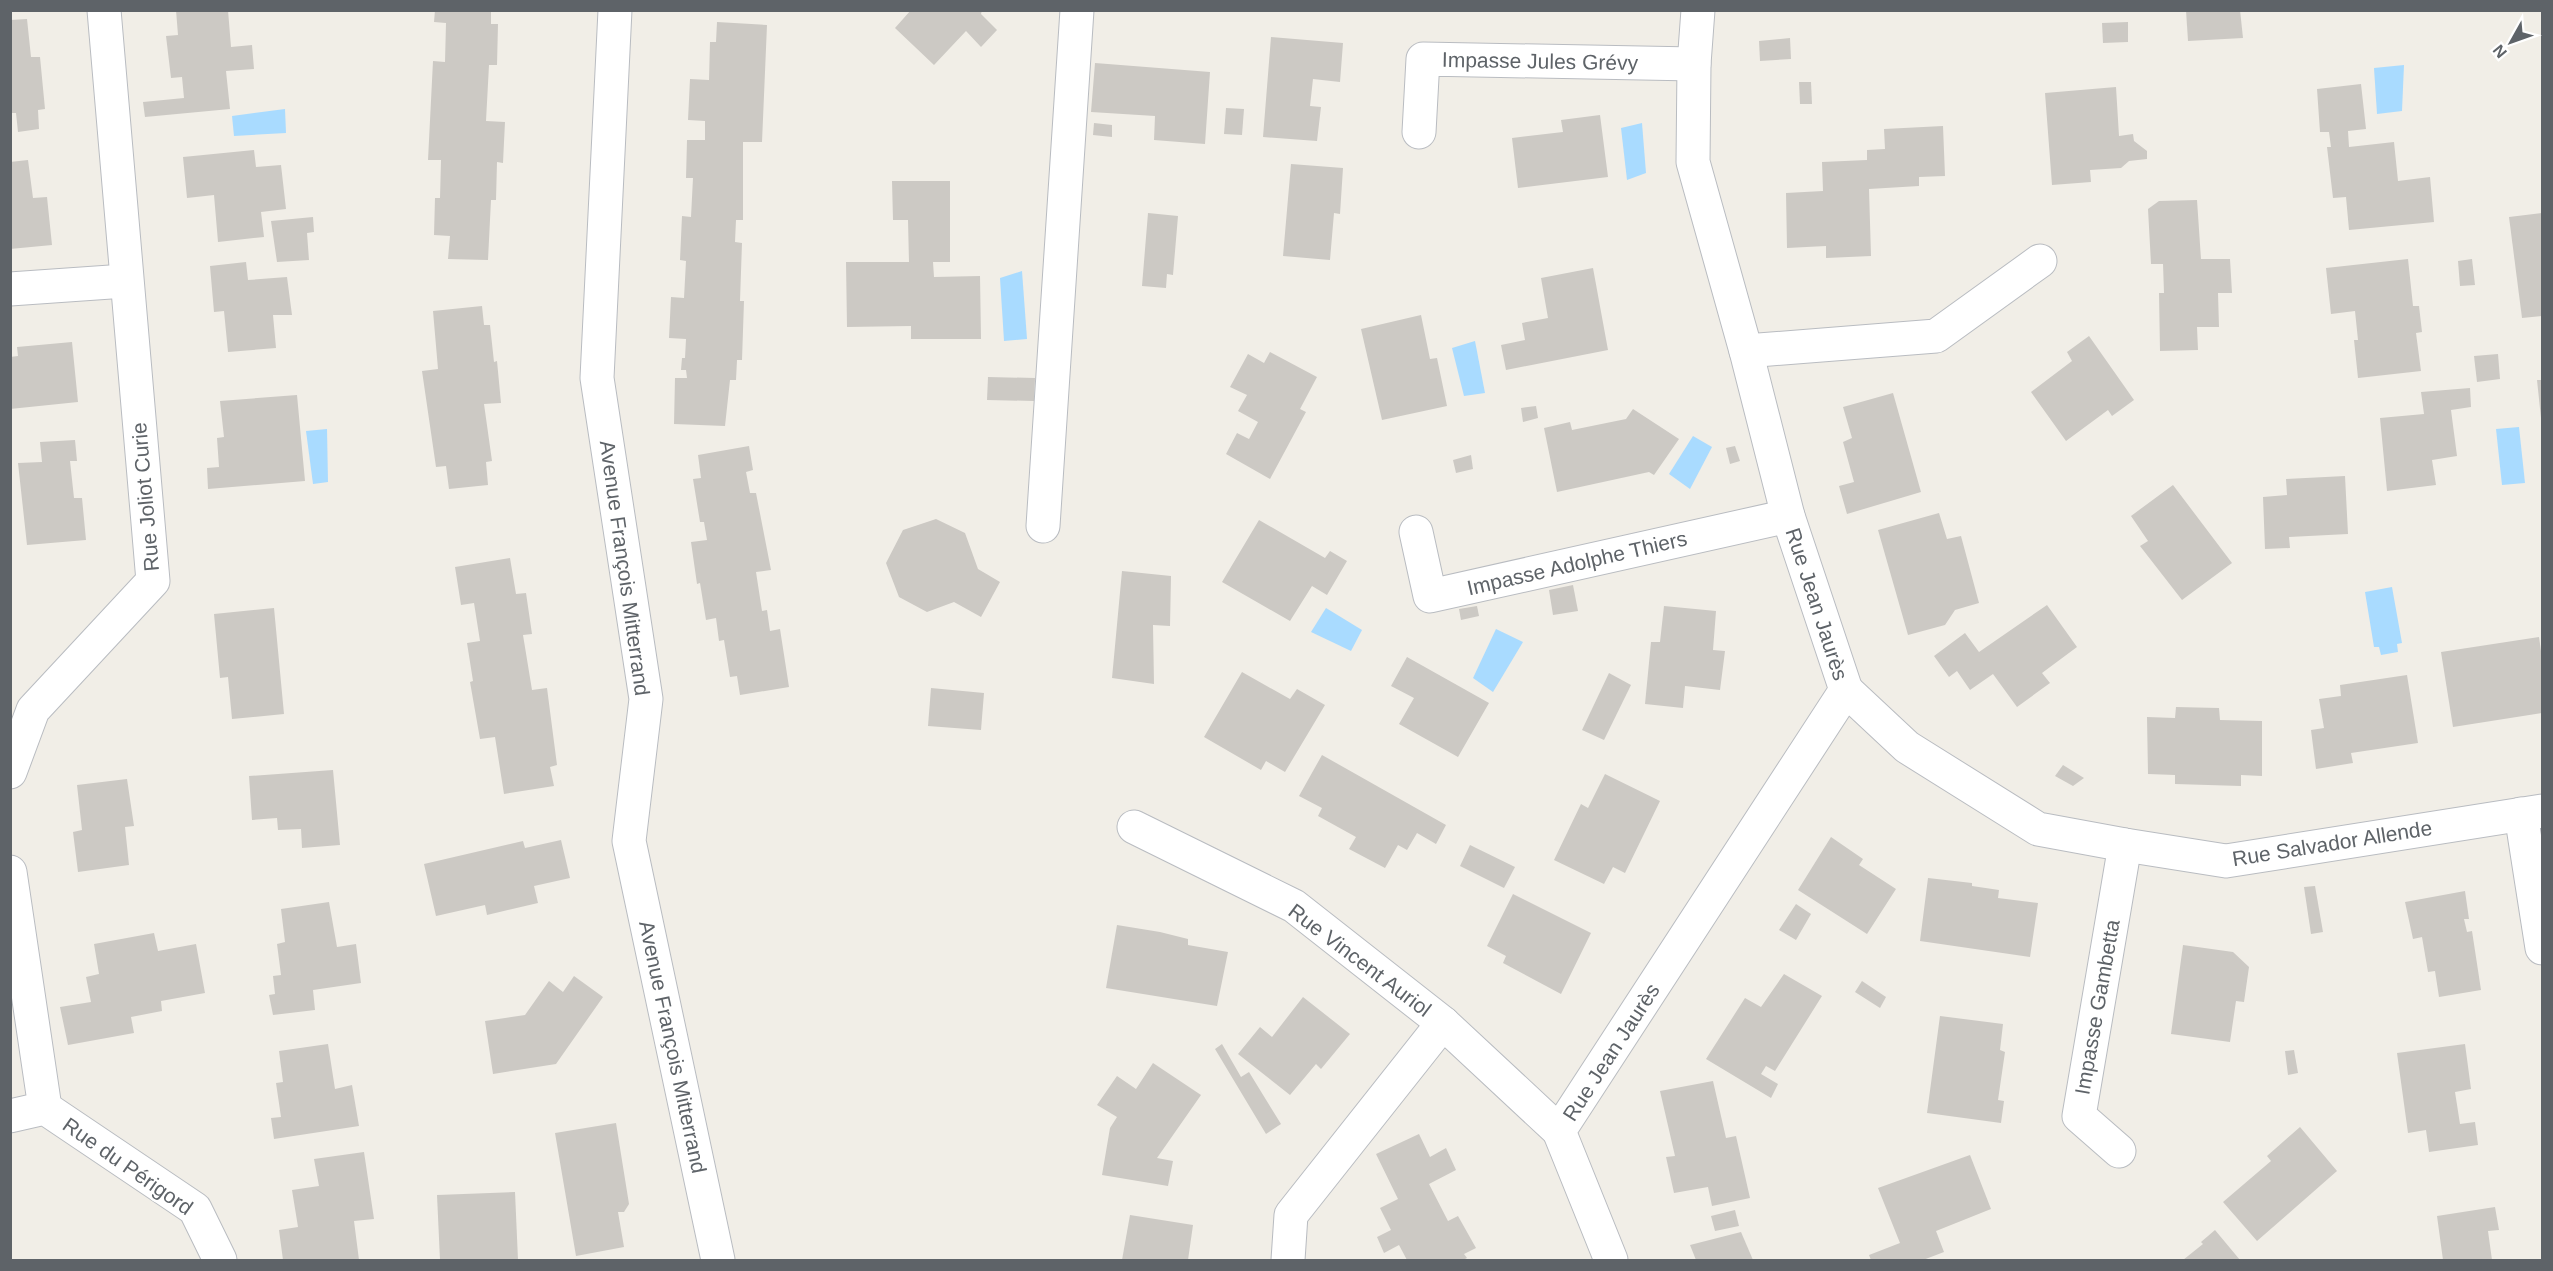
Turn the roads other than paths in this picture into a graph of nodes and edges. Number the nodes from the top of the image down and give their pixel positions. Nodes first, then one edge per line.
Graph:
1 (104, 10) edge
2 (615, 10) edge
3 (1077, 10) edge
4 (1698, 10) edge
5 (1694, 64) junction
6 (1419, 132) dead end
7 (2040, 261) dead end
8 (125, 281) junction
9 (10, 289) edge
10 (1746, 351) junction
11 (1788, 516) junction
12 (1043, 526) dead end
13 (1416, 532) dead end
14 (1846, 690) junction
15 (10, 772) edge
16 (2532, 813) edge
17 (1134, 826) dead end
18 (2125, 845) junction
19 (10, 872) edge
20 (2542, 948) edge
21 (1443, 1023) junction
22 (45, 1108) junction
23 (10, 1116) edge
24 (1560, 1131) junction
25 (2119, 1151) dead end
26 (220, 1260) edge
27 (718, 1260) edge
28 (1288, 1260) edge
29 (1611, 1260) edge

1 - 8 street, Rue Joliot Curie
2 - 27 street, Avenue François Mitterrand
3 - 12 street
4 - 5 street, Rue Jean Jaurès
5 - 6 street, Impasse Jules Grévy
5 - 10 street, Rue Jean Jaurès
7 - 10 street
8 - 9 street
8 - 15 street, Rue Joliot Curie
10 - 11 street, Rue Jean Jaurès
11 - 13 street, Impasse Adolphe Thiers
11 - 14 street, Rue Jean Jaurès
14 - 18 street, Rue Salvador Allende
14 - 24 street, Rue Jean Jaurès
16 - 18 street, Rue Salvador Allende
16 - 20 street
17 - 21 street, Rue Vincent Auriol
18 - 25 street, Impasse Gambetta
19 - 22 street
21 - 24 street, Rue Vincent Auriol
21 - 28 street
22 - 23 street, Rue du Périgord
22 - 26 street, Rue du Périgord
24 - 29 street, Rue Jean Jaurès

